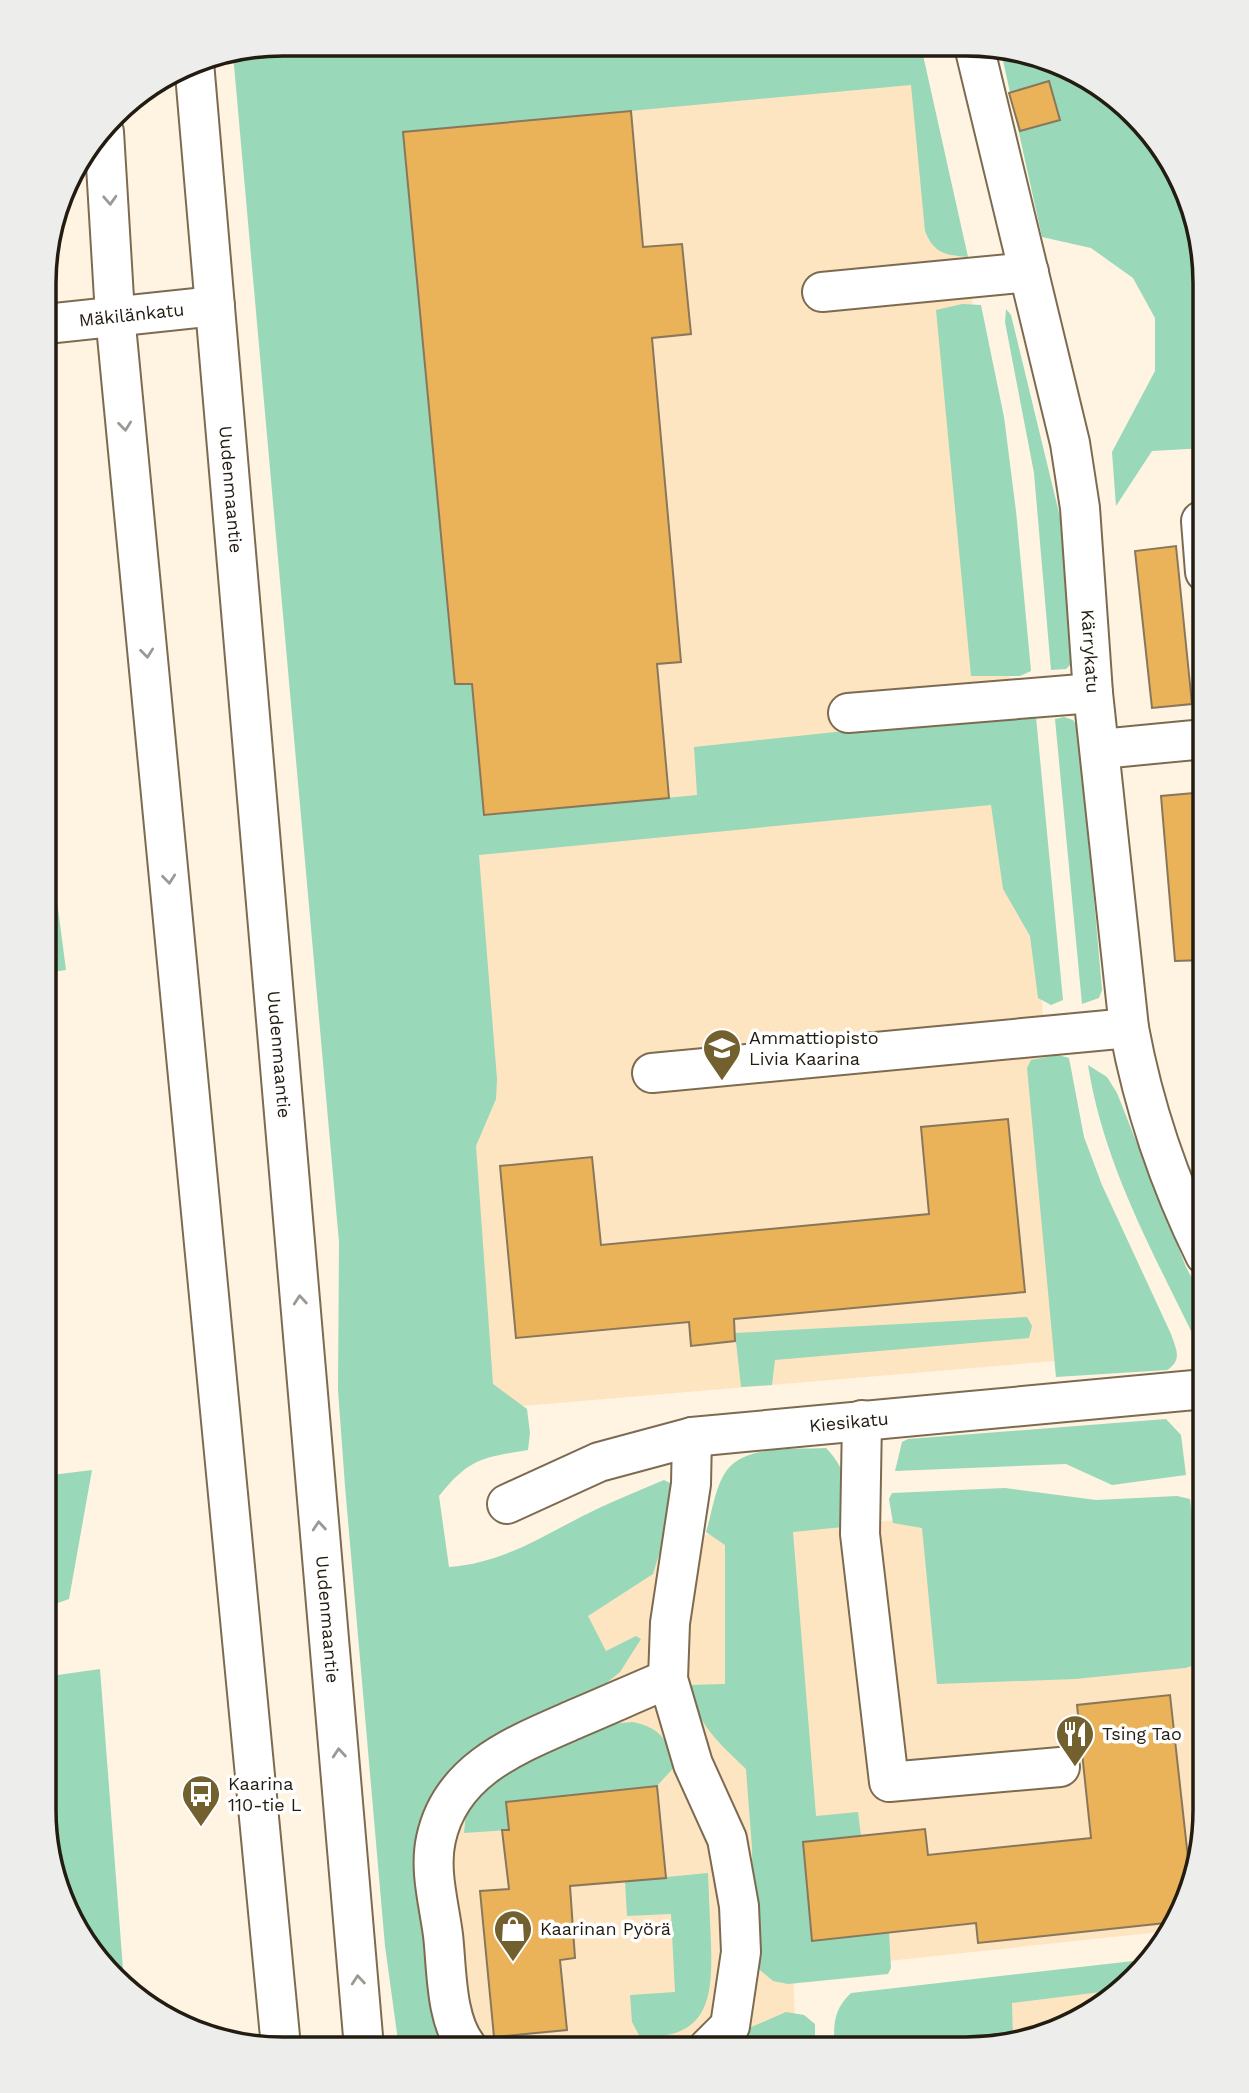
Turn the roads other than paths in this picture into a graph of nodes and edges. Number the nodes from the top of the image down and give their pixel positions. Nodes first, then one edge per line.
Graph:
1 (977, 57) edge
2 (195, 73) edge
3 (105, 143) edge
4 (1029, 272) junction
5 (822, 292) dead end
6 (215, 306) junction
7 (115, 315) junction
8 (56, 323) edge
9 (1093, 693) junction
10 (848, 713) dead end
11 (1193, 740) edge
12 (1101, 749) junction
13 (1129, 1028) junction
14 (652, 1073) dead end
15 (1193, 1228) edge
16 (1193, 1390) edge
17 (862, 1420) junction
18 (692, 1437) junction
19 (507, 1504) dead end
20 (668, 1679) junction
21 (1060, 1767) dead end
22 (280, 2037) edge
23 (363, 2037) edge
24 (459, 2037) edge
25 (718, 2037) edge

1 - 4 main road, Kärrykatu
2 - 6 main road, Uudenmaantie
3 -> 7 main road
4 - 5 main road
4 - 9 main road, Kärrykatu
6 - 7 main road, Mäkilänkatu
23 -> 6 main road, Uudenmaantie
7 - 8 main road, Mäkilänkatu
7 -> 22 main road
9 - 10 main road
9 - 12 main road, Kärrykatu
11 - 12 main road
12 - 13 main road, Kärrykatu
13 - 14 main road
13 - 15 main road, Kärrykatu
16 - 17 main road, Kiesikatu
17 - 18 main road, Kiesikatu
17 - 21 main road
18 - 19 main road, Kiesikatu
18 - 20 main road
20 - 24 main road
20 - 25 main road

